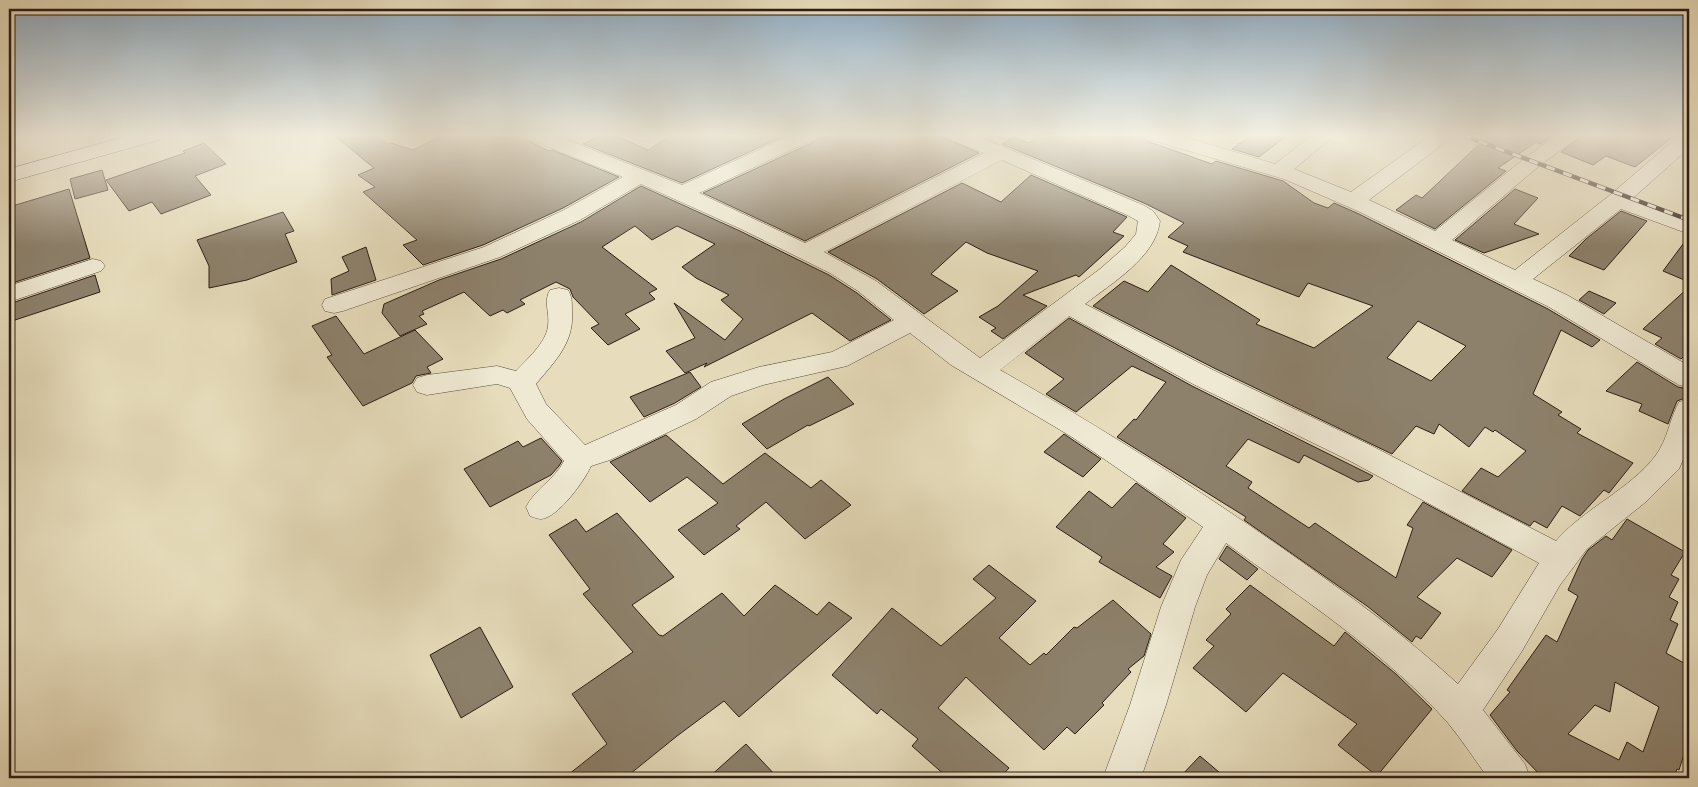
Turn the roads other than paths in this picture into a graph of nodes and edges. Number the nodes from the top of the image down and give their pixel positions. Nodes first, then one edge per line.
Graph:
1 (24, 172) edge
2 (628, 172) edge
3 (728, 172) edge
4 (962, 172) edge
5 (1047, 172) edge
6 (1280, 172) edge
7 (1393, 172) edge
8 (1520, 172) edge
9 (1650, 172) edge
10 (9, 176) edge
11 (639, 176) junction
12 (681, 193) junction
13 (1353, 200) junction
14 (1618, 200) junction
15 (1689, 227) edge
16 (1437, 241) junction
17 (805, 252) junction
18 (93, 266) dead end
19 (1517, 280) junction
20 (9, 294) edge
21 (559, 296) dead end
22 (334, 305) dead end
23 (1067, 305) junction
24 (911, 321) junction
25 (981, 372) junction
26 (1689, 378) edge
27 (522, 382) junction
28 (427, 385) dead end
29 (1689, 409) edge
30 (580, 458) junction
31 (541, 507) dead end
32 (1222, 523) junction
33 (1561, 559) junction
34 (1461, 711) junction
35 (1122, 778) edge
36 (1512, 778) edge

1 - 10 street
2 - 11 street
3 - 12 street
4 - 17 street
5 - 23 street
6 - 13 street
7 - 13 street
8 - 16 street
9 - 14 street
11 - 12 street
11 - 22 street
12 - 17 street
13 - 16 street
14 - 15 street
14 - 19 street
16 - 19 street
17 - 24 street
18 - 20 street
19 - 26 street
21 - 27 street
23 - 25 street
23 - 33 street
24 - 25 street
24 - 30 street
25 - 32 street
27 - 28 street
27 - 30 street
29 - 33 street
30 - 31 street
32 - 34 street
32 - 35 street
33 - 34 street
34 - 36 street

